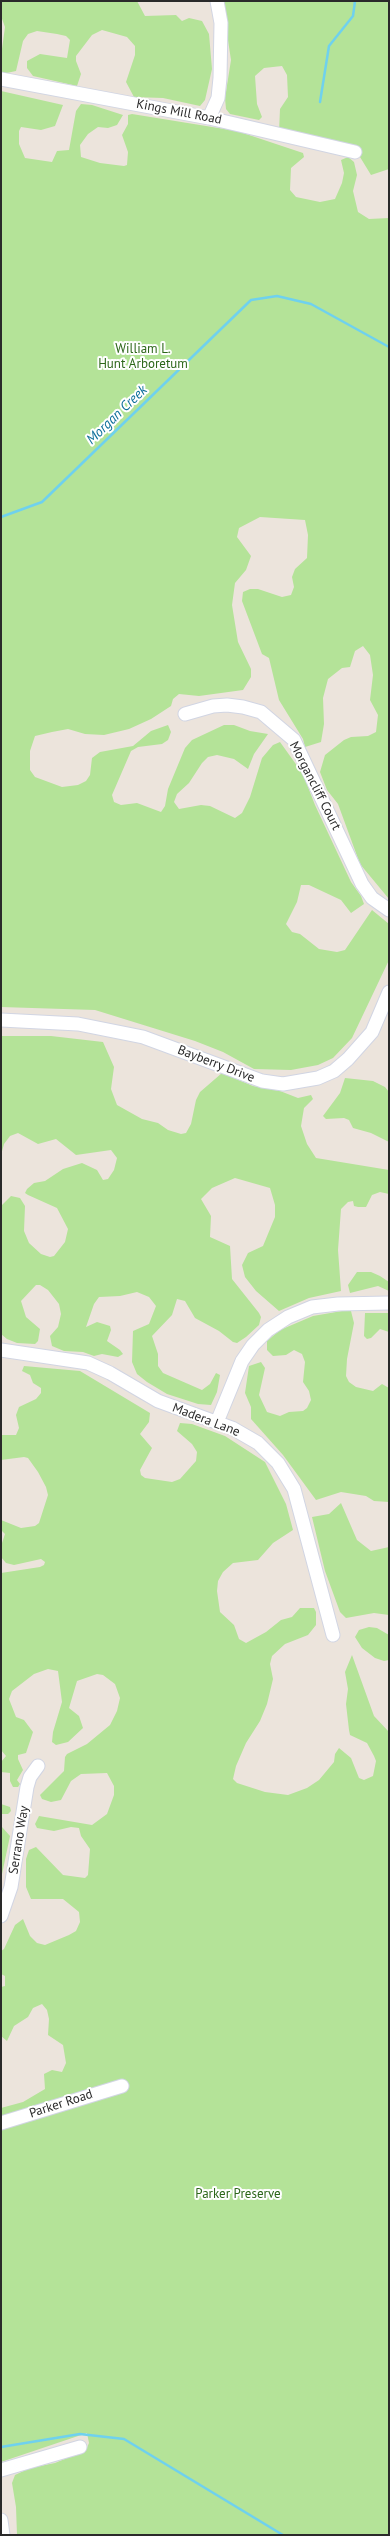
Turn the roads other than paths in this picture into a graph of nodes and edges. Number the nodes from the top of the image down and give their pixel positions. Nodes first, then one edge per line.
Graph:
1 (217, 1) edge
2 (1, 79) edge
3 (209, 118) junction
4 (355, 152) dead end
5 (185, 714) dead end
6 (389, 910) edge
7 (389, 992) edge
8 (1, 1020) edge
9 (389, 1303) edge
10 (1, 1350) edge
11 (217, 1422) junction
12 (333, 1635) dead end
13 (38, 1766) dead end
14 (1, 1916) edge
15 (122, 2086) dead end
16 (1, 2123) edge
17 (80, 2447) dead end
18 (1, 2470) edge
19 (1, 2520) edge
20 (3, 2535) edge

1 - 3 street
2 - 3 street, Kings Mill Road
3 - 4 street, Kings Mill Road
5 - 6 street, Morgancliff Court
7 - 8 street, Bayberry Drive
9 - 11 street
10 - 11 street, Madera Lane
11 - 12 street, Madera Lane
13 - 14 street, Serrano Way
15 - 16 street, Parker Road
17 - 18 street
19 - 20 street

